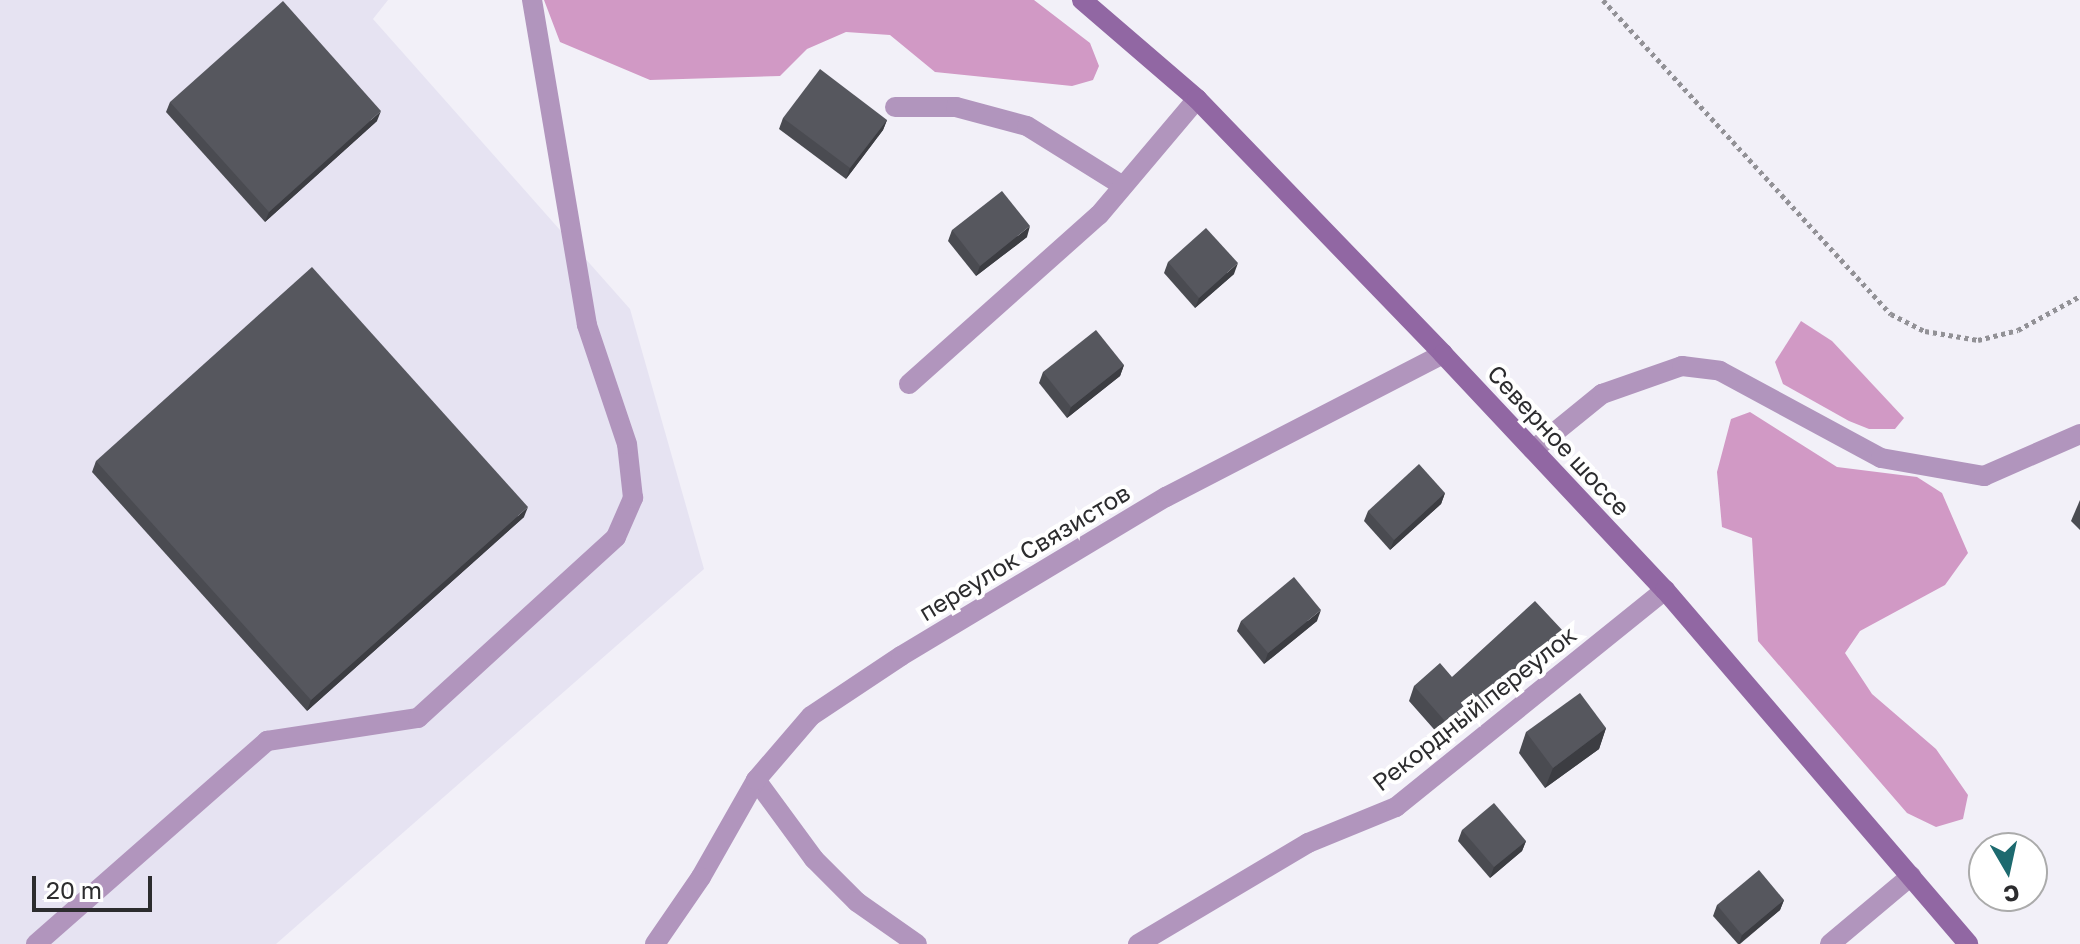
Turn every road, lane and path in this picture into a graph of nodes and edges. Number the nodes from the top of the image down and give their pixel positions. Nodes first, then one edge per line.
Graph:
1 (532, 0) edge
2 (1082, 0) edge
3 (1603, 0) edge
4 (1197, 99) junction
5 (895, 107) dead end
6 (1123, 186) junction
7 (2080, 296) edge
8 (1443, 354) junction
9 (909, 384) dead end
10 (2080, 434) edge
11 (1533, 450) junction
12 (1665, 590) junction
13 (756, 780) junction
14 (1911, 876) junction
15 (36, 944) edge
16 (655, 944) edge
17 (917, 944) edge
18 (1138, 944) edge
19 (1830, 944) edge
20 (1968, 944) edge

1 - 15 street
2 - 4 main road, Северное шоссе
3 - 7 path
4 - 6 street
4 - 8 main road, Северное шоссе
5 - 6 street
6 - 9 street
8 - 11 main road, Северное шоссе
8 - 13 street, переулок Связистов
10 - 11 street
11 - 12 main road, Северное шоссе
12 - 14 main road, Северное шоссе
12 - 18 street, Рекордный переулок
13 - 16 street, переулок Связистов
13 - 17 street
14 - 19 street
14 - 20 main road, Северное шоссе

